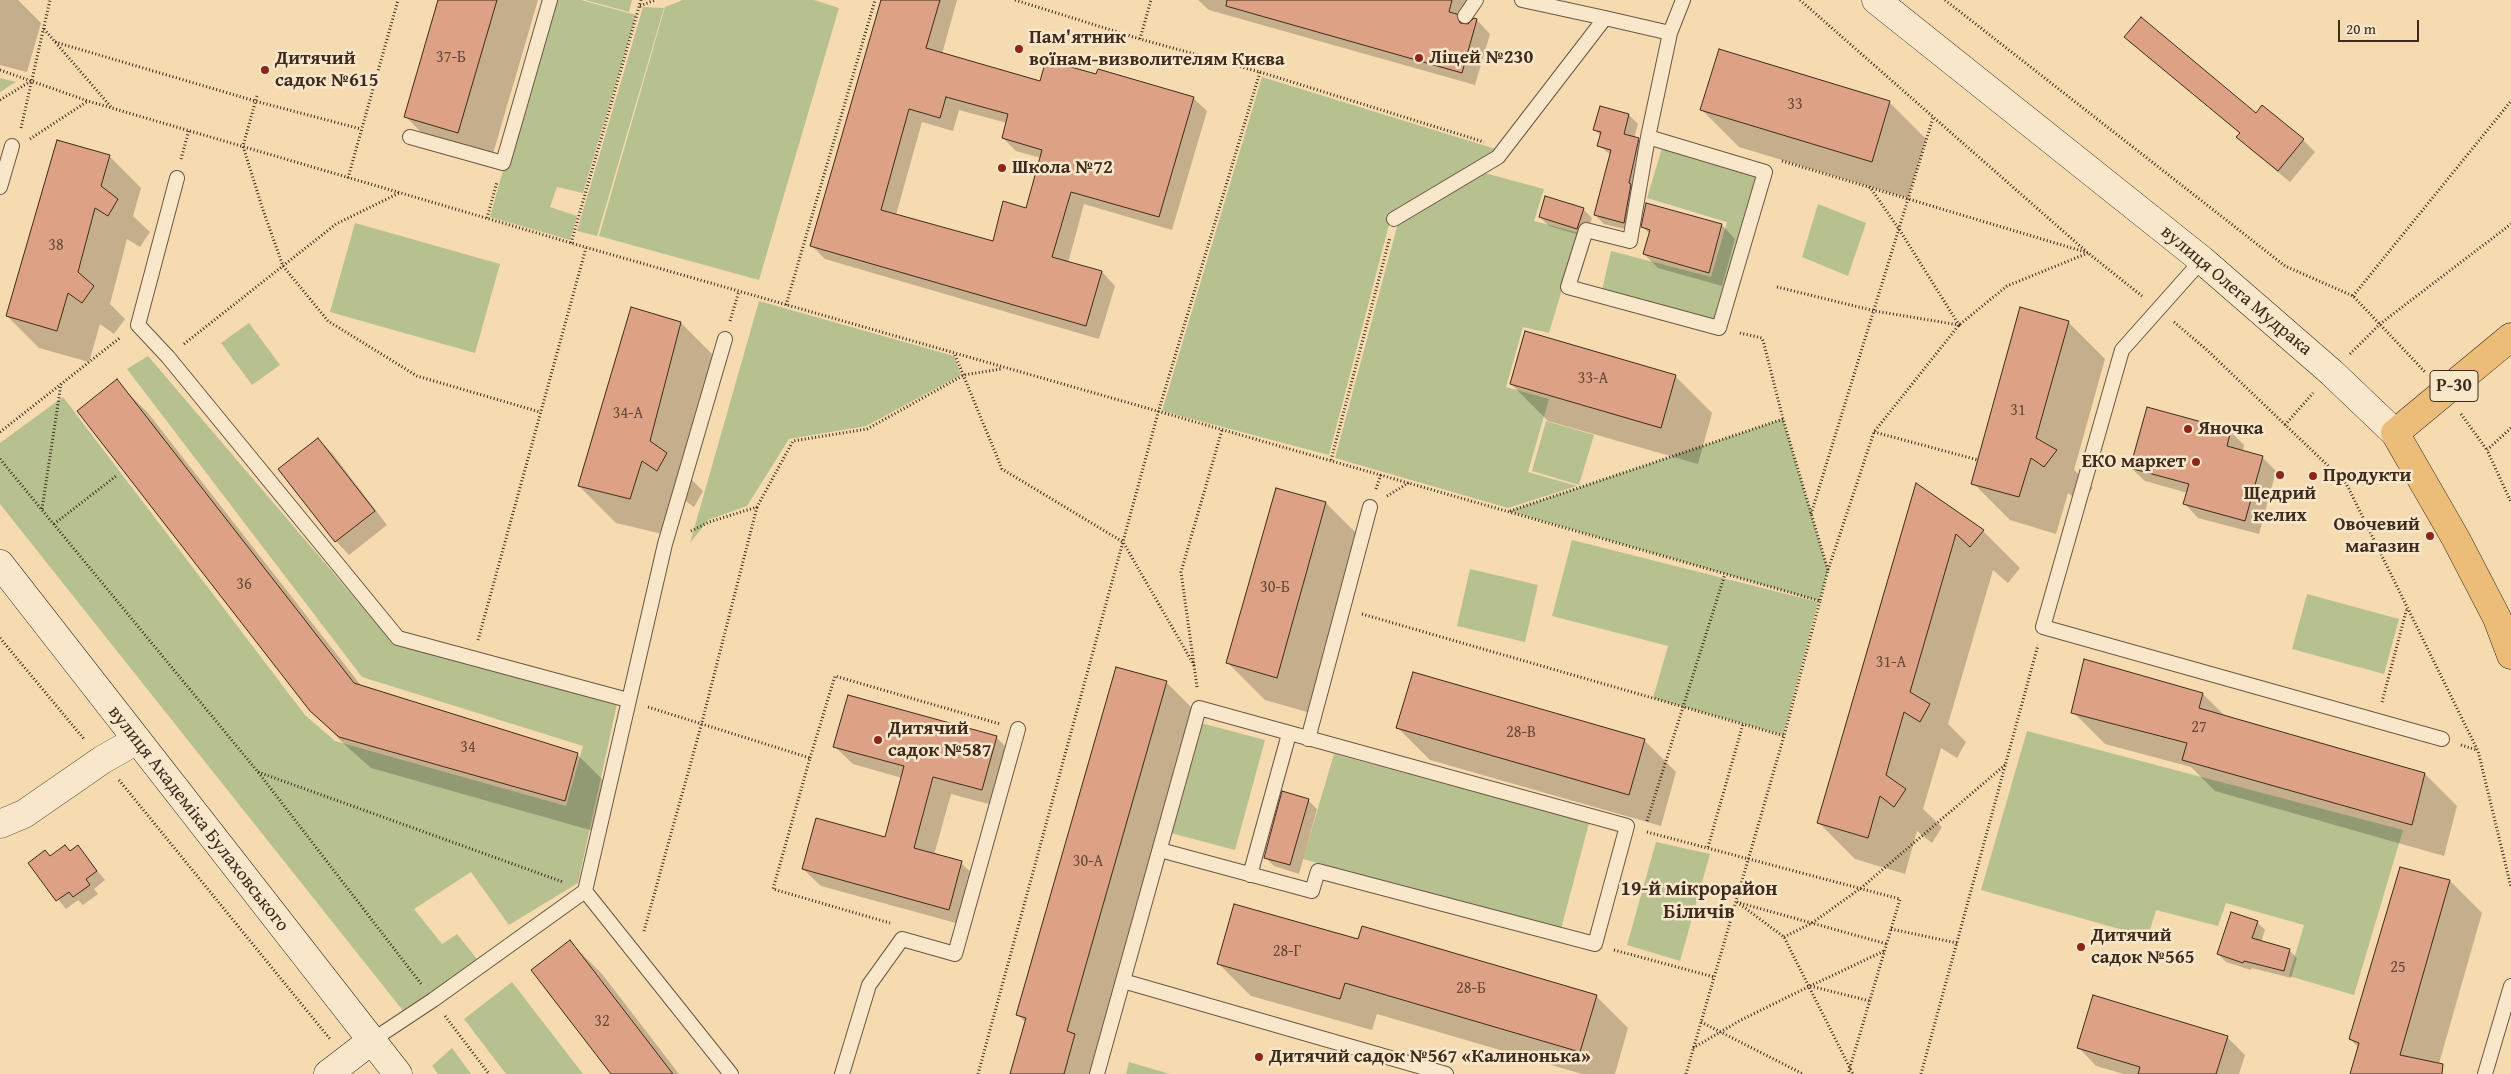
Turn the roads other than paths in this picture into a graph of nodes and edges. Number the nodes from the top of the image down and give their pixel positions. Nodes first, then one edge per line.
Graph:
1 (550, 0) edge
2 (1476, 0) edge
3 (1522, 0) edge
4 (1684, 0) edge
5 (1876, 0) edge
6 (1465, 16) dead end
7 (1606, 18) junction
8 (1670, 33) junction
9 (410, 137) dead end
10 (1648, 137) junction
11 (18, 145) road end
12 (177, 178) road end
13 (0, 187) edge
14 (1394, 220) road end
15 (2202, 260) junction
16 (2511, 337) edge
17 (725, 339) road end
18 (2395, 433) junction
19 (1370, 507) dead end
20 (0, 564) edge
21 (2511, 655) edge
22 (628, 700) junction
23 (1018, 729) road end
24 (1290, 734) junction
25 (1308, 739) junction
26 (2442, 739) dead end
27 (137, 740) junction
28 (0, 824) edge
29 (1160, 850) junction
30 (1250, 875) junction
31 (585, 891) junction
32 (1123, 981) junction
33 (2511, 986) edge
34 (371, 1042) junction
35 (337, 1067) edge
36 (398, 1074) edge
37 (731, 1074) edge
38 (842, 1074) edge
39 (1097, 1074) edge
40 (1446, 1074) edge
41 (2485, 1074) edge

1 - 9 lane
2 - 6 lane
3 - 7 lane
4 - 8 lane
5 - 15 street, вулиця Олега Мудрака
7 - 8 lane
7 - 14 lane
8 - 10 lane
10 - 10 lane
11 - 13 lane
12 - 22 lane
15 - 18 street, вулиця Олега Мудрака
15 - 26 lane
16 - 18 main road, Р-30
17 - 22 lane
18 - 21 main road, вулиця Олега Мудрака
19 - 25 lane
20 - 27 street, вулиця Академіка Булаховського
22 - 31 lane
23 - 38 lane
24 - 25 lane
24 - 29 lane
24 - 30 lane
25 - 30 lane
27 - 28 street
27 - 34 street, вулиця Академіка Булаховського
29 - 30 lane
29 - 32 lane
31 - 34 lane
31 - 37 lane
32 - 39 lane
32 - 40 lane
33 - 41 lane
34 - 35 street
34 - 36 street, вулиця Академіка Булаховського

